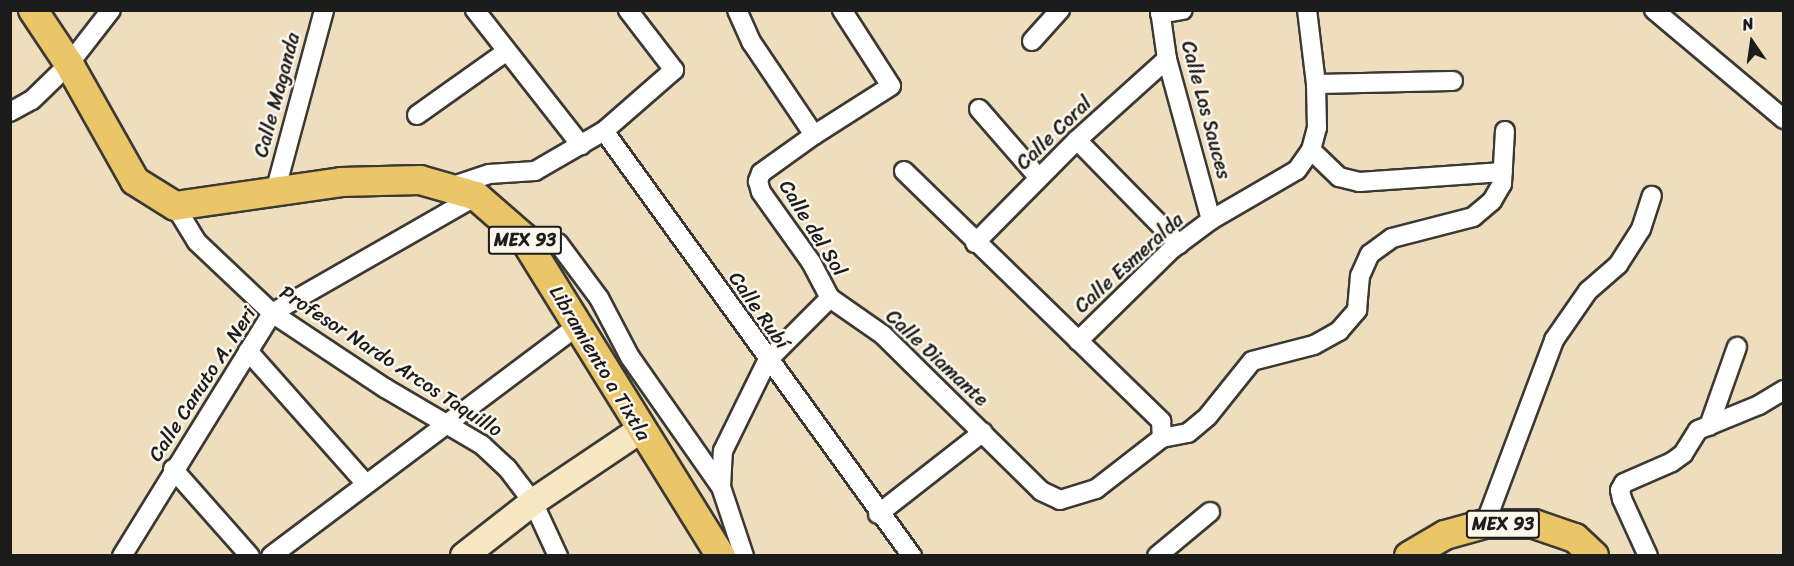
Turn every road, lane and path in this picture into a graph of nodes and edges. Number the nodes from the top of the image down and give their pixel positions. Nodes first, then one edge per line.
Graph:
1 (33, 10) edge
2 (111, 10) edge
3 (324, 10) edge
4 (475, 10) edge
5 (628, 10) edge
6 (737, 10) edge
7 (842, 10) edge
8 (1060, 10) edge
9 (1183, 10) edge
10 (1307, 10) edge
11 (1654, 10) edge
12 (1160, 12) edge
13 (1032, 41) dead end
14 (507, 51) junction
15 (1167, 59) junction
16 (69, 64) junction
17 (1453, 81) dead end
18 (1316, 84) junction
19 (979, 109) dead end
20 (10, 112) edge
21 (417, 115) dead end
22 (1784, 119) edge
23 (604, 131) junction
24 (1505, 131) dead end
25 (814, 135) junction
26 (1077, 140) junction
27 (582, 146) junction
28 (1311, 150) junction
29 (904, 171) dead end
30 (1503, 171) junction
31 (1040, 178) junction
32 (447, 188) junction
33 (275, 192) junction
34 (476, 196) junction
35 (1652, 196) dead end
36 (175, 206) junction
37 (1211, 220) junction
38 (558, 243) dead end
39 (975, 243) junction
40 (1179, 244) junction
41 (830, 298) junction
42 (272, 313) junction
43 (577, 326) junction
44 (1078, 340) junction
45 (1737, 347) dead end
46 (249, 351) junction
47 (767, 361) junction
48 (1784, 390) edge
49 (447, 423) junction
50 (1709, 426) junction
51 (640, 430) junction
52 (983, 432) junction
53 (1162, 438) junction
54 (173, 470) junction
55 (365, 483) junction
56 (721, 487) junction
57 (533, 502) junction
58 (1210, 512) dead end
59 (878, 514) junction
60 (1485, 524) junction
61 (131, 551) edge
62 (250, 555) edge
63 (271, 555) edge
64 (464, 555) edge
65 (558, 555) edge
66 (721, 555) edge
67 (744, 555) edge
68 (912, 555) edge
69 (1157, 555) edge
70 (1409, 555) edge
71 (1594, 555) edge
72 (1648, 555) edge

1 - 16 main road
2 - 16 street
3 - 33 street, Calle Maganda
4 - 14 street
5 - 23 street
6 - 25 street
7 - 25 street
8 - 13 street
9 - 12 street
10 - 18 street
11 - 22 street
12 - 15 street, Calle Los Sauces
14 - 21 street
14 - 27 street
15 - 26 street, Calle Coral
15 - 37 street, Calle Los Sauces
16 - 20 street
16 - 36 main road
17 - 18 street
18 - 28 street
19 - 31 street
23 - 27 street
23 - 47 street, Calle Rubí
24 - 30 street
25 - 41 street, Calle del Sol
26 - 31 street, Calle Coral
26 - 40 street
27 - 32 street
28 - 30 street
28 - 37 street, Calle Esmeralda
29 - 39 street
30 - 53 street
31 - 39 street, Calle Coral
32 - 33 main road, Libramiento a Tixtla / MEX 93
32 - 34 main road, Libramiento a Tixtla / MEX 93
33 - 36 main road, Libramiento a Tixtla / MEX 93
34 - 42 street, Calle Canuto A. Neri
34 - 43 main road, Libramiento a Tixtla / MEX 93
35 - 60 street
36 - 42 street, Profesor Nardo Arcos Taquillo
37 - 40 street, Calle Esmeralda
38 - 56 street
39 - 44 street
40 - 44 street, Calle Esmeralda
41 - 47 street
41 - 52 street, Calle Diamante
42 - 46 street, Calle Canuto A. Neri
42 - 49 street, Profesor Nardo Arcos Taquillo
43 - 49 street
43 - 51 main road, Libramiento a Tixtla / MEX 93
44 - 53 street
45 - 50 street
46 - 54 street, Calle Canuto A. Neri
46 - 55 street
47 - 56 street
47 - 59 street, Calle Rubí
48 - 50 street
49 - 55 street
49 - 57 street, Profesor Nardo Arcos Taquillo
50 - 72 street
51 - 57 street
51 - 66 main road, Libramiento a Tixtla / MEX 93
52 - 53 street, Calle Diamante
52 - 59 street
54 - 61 street, Calle Canuto A. Neri
54 - 62 street
55 - 63 street
56 - 67 street
57 - 64 street
57 - 65 street, Profesor Nardo Arcos Taquillo
58 - 69 street
59 - 68 street, Calle Rubí
60 - 70 main road, MEX 93
60 - 71 main road, MEX 93

